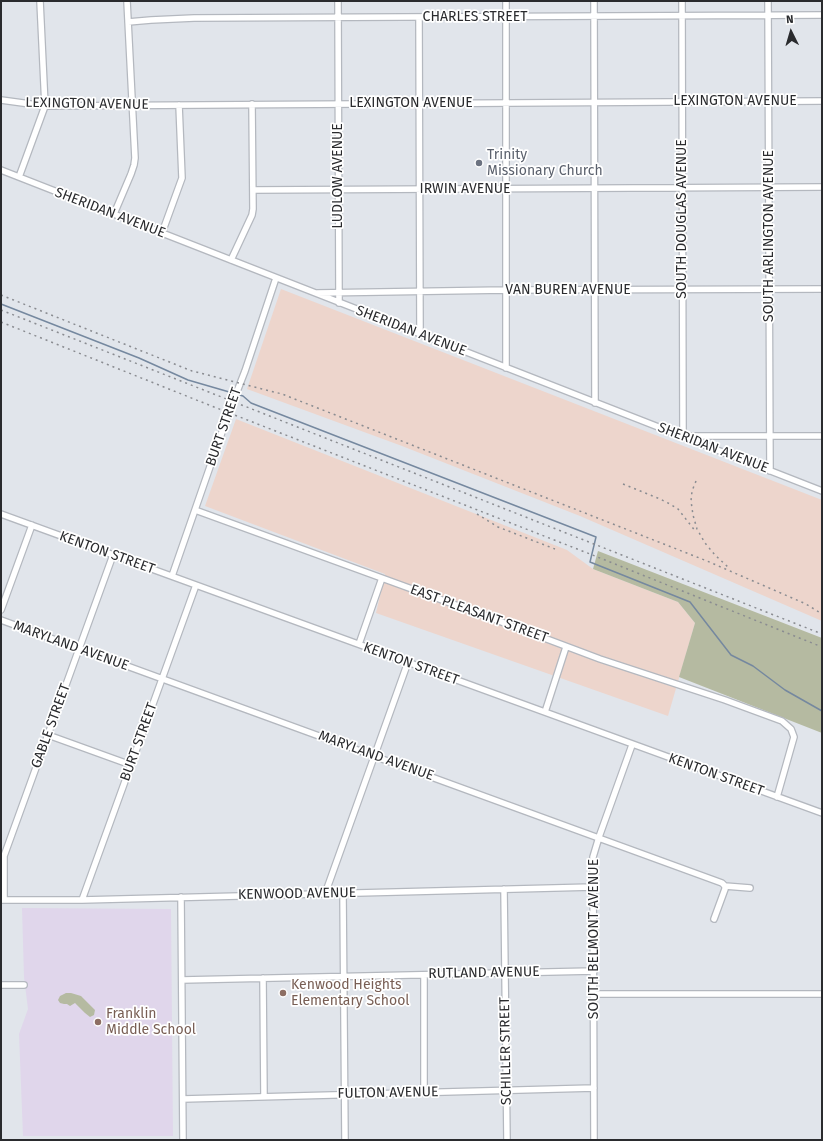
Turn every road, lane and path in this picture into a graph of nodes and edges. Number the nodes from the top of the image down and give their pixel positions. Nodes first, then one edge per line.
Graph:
1 (40, 1) edge
2 (127, 1) edge
3 (338, 1) edge
4 (506, 1) edge
5 (594, 1) edge
6 (682, 1) edge
7 (768, 1) edge
8 (768, 14) junction
9 (682, 15) junction
10 (822, 15) edge
11 (594, 16) junction
12 (419, 17) junction
13 (506, 17) junction
14 (338, 18) junction
15 (128, 22) junction
16 (1, 100) edge
17 (768, 101) junction
18 (822, 101) edge
19 (594, 102) junction
20 (682, 102) junction
21 (420, 103) junction
22 (506, 103) junction
23 (252, 104) junction
24 (338, 104) junction
25 (132, 105) junction
26 (178, 105) junction
27 (45, 106) junction
28 (1, 170) edge
29 (19, 177) junction
30 (682, 187) junction
31 (768, 187) junction
32 (822, 187) edge
33 (594, 188) junction
34 (420, 189) junction
35 (506, 189) junction
36 (252, 190) junction
37 (338, 190) junction
38 (114, 214) junction
39 (162, 233) junction
40 (231, 260) junction
41 (276, 278) junction
42 (682, 289) junction
43 (769, 289) junction
44 (822, 289) edge
45 (506, 290) junction
46 (594, 290) junction
47 (420, 291) junction
48 (339, 292) junction
49 (315, 293) junction
50 (339, 303) junction
51 (420, 335) junction
52 (506, 368) junction
53 (595, 403) junction
54 (682, 436) junction
55 (769, 436) junction
56 (822, 436) edge
57 (770, 471) junction
58 (822, 491) edge
59 (195, 510) junction
60 (1, 514) edge
61 (32, 525) junction
62 (113, 555) junction
63 (172, 576) junction
64 (382, 578) junction
65 (196, 585) junction
66 (1, 610) edge
67 (1, 620) edge
68 (359, 644) junction
69 (566, 647) junction
70 (79, 648) junction
71 (408, 662) junction
72 (162, 678) junction
73 (545, 712) junction
74 (48, 735) junction
75 (632, 745) junction
76 (375, 756) junction
77 (131, 765) junction
78 (777, 797) junction
79 (822, 813) edge
80 (599, 838) junction
81 (725, 886) junction
82 (593, 887) junction
83 (750, 888) dead end
84 (504, 889) junction
85 (343, 893) junction
86 (325, 894) junction
87 (181, 897) junction
88 (3, 900) edge
89 (82, 900) junction
90 (714, 919) dead end
91 (594, 971) junction
92 (505, 973) junction
93 (424, 975) junction
94 (344, 977) junction
95 (263, 978) junction
96 (182, 980) junction
97 (1, 985) edge
98 (24, 985) dead end
99 (594, 994) junction
100 (822, 994) edge
101 (594, 1088) junction
102 (507, 1090) junction
103 (424, 1093) junction
104 (345, 1095) junction
105 (264, 1097) junction
106 (183, 1099) junction
107 (183, 1140) edge
108 (345, 1140) edge
109 (507, 1140) edge
110 (594, 1140) edge

1 - 27 street
2 - 15 street
3 - 14 street, LUDLOW AVENUE
4 - 13 street
5 - 11 street
6 - 9 street, SOUTH DOUGLAS AVENUE
7 - 8 street, SOUTH ARLINGTON AVENUE
8 - 9 street, CHARLES STREET
8 - 10 street, CHARLES STREET
8 - 17 street, SOUTH ARLINGTON AVENUE
9 - 11 street, CHARLES STREET
9 - 20 street, SOUTH DOUGLAS AVENUE
11 - 13 street, CHARLES STREET
11 - 19 street
12 - 13 street, CHARLES STREET
12 - 14 street, CHARLES STREET
12 - 21 street
13 - 22 street
14 - 15 street, CHARLES STREET
14 - 24 street, LUDLOW AVENUE
15 - 25 street
16 - 27 street, LEXINGTON AVENUE
17 - 18 street, LEXINGTON AVENUE
17 - 20 street, LEXINGTON AVENUE
17 - 31 street, SOUTH ARLINGTON AVENUE
19 - 20 street, LEXINGTON AVENUE
19 - 22 street, LEXINGTON AVENUE
19 - 33 street
20 - 30 street, SOUTH DOUGLAS AVENUE
21 - 22 street, LEXINGTON AVENUE
21 - 24 street, LEXINGTON AVENUE
21 - 34 street
22 - 35 street
23 - 24 street, LEXINGTON AVENUE
23 - 26 street, LEXINGTON AVENUE
23 - 36 street
24 - 37 street, LUDLOW AVENUE
25 - 26 street, LEXINGTON AVENUE
25 - 27 street, LEXINGTON AVENUE
25 - 38 street
26 - 39 street
27 - 29 street
28 - 29 street, SHERIDAN AVENUE
29 - 38 street, SHERIDAN AVENUE
30 - 31 street, IRWIN AVENUE
30 - 33 street, IRWIN AVENUE
30 - 42 street, SOUTH DOUGLAS AVENUE
31 - 32 street, IRWIN AVENUE
31 - 43 street, SOUTH ARLINGTON AVENUE
33 - 35 street, IRWIN AVENUE
33 - 46 street
34 - 35 street, IRWIN AVENUE
34 - 37 street, IRWIN AVENUE
34 - 47 street
35 - 45 street
36 - 37 street, IRWIN AVENUE
36 - 40 street
37 - 48 street, LUDLOW AVENUE
38 - 39 street, SHERIDAN AVENUE
39 - 40 street, SHERIDAN AVENUE
40 - 41 street, SHERIDAN AVENUE
41 - 49 street, SHERIDAN AVENUE
41 - 59 street, BURT STREET
42 - 43 street, VAN BUREN AVENUE
42 - 46 street, VAN BUREN AVENUE
42 - 54 street, SOUTH DOUGLAS AVENUE
43 - 44 street, VAN BUREN AVENUE
43 - 55 street, SOUTH ARLINGTON AVENUE
45 - 46 street, VAN BUREN AVENUE
45 - 47 street, VAN BUREN AVENUE
45 - 52 street
46 - 53 street
47 - 48 street, VAN BUREN AVENUE
47 - 51 street
48 - 49 street, VAN BUREN AVENUE
48 - 50 street, LUDLOW AVENUE
49 - 50 street, SHERIDAN AVENUE
50 - 51 street, SHERIDAN AVENUE
51 - 52 street, SHERIDAN AVENUE
52 - 53 street, SHERIDAN AVENUE
53 - 54 street, SHERIDAN AVENUE
54 - 55 street
54 - 57 street, SHERIDAN AVENUE
55 - 56 street
55 - 57 street, SOUTH ARLINGTON AVENUE
57 - 58 street, SHERIDAN AVENUE
59 - 63 street, BURT STREET
59 - 64 street, EAST PLEASANT STREET
60 - 61 street, KENTON STREET
61 - 62 street, KENTON STREET
61 - 66 street
62 - 63 street, KENTON STREET
62 - 70 street, GABLE STREET
63 - 65 street, KENTON STREET
64 - 68 street
64 - 69 street, EAST PLEASANT STREET
65 - 68 street, KENTON STREET
65 - 72 street, BURT STREET
67 - 70 street, MARYLAND AVENUE
68 - 71 street, KENTON STREET
69 - 73 street
69 - 78 street, EAST PLEASANT STREET
70 - 72 street, MARYLAND AVENUE
70 - 74 street, GABLE STREET
71 - 73 street, KENTON STREET
71 - 76 street
72 - 76 street, MARYLAND AVENUE
72 - 77 street, BURT STREET
73 - 75 street, KENTON STREET
74 - 77 street
74 - 88 street, GABLE STREET
75 - 78 street, KENTON STREET
75 - 80 street, SOUTH BELMONT AVENUE
76 - 80 street, MARYLAND AVENUE
76 - 86 street
77 - 89 street, BURT STREET
78 - 79 street, KENTON STREET
80 - 81 street, MARYLAND AVENUE
80 - 82 street, SOUTH BELMONT AVENUE
81 - 83 street, MARYLAND AVENUE
81 - 90 street
82 - 84 street, KENWOOD AVENUE
82 - 91 street, SOUTH BELMONT AVENUE
84 - 85 street, KENWOOD AVENUE
84 - 92 street, SCHILLER STREET
85 - 86 street, KENWOOD AVENUE
85 - 94 street
86 - 87 street, KENWOOD AVENUE
87 - 89 street, KENWOOD AVENUE
87 - 96 street
88 - 89 street, KENWOOD AVENUE
91 - 92 street, RUTLAND AVENUE
91 - 99 street, SOUTH BELMONT AVENUE
92 - 93 street, RUTLAND AVENUE
92 - 102 street, SCHILLER STREET
93 - 94 street, RUTLAND AVENUE
93 - 103 street
94 - 95 street, RUTLAND AVENUE
94 - 104 street
95 - 96 street, RUTLAND AVENUE
95 - 105 street
96 - 106 street
97 - 98 street
99 - 100 street
99 - 101 street, SOUTH BELMONT AVENUE
101 - 102 street, FULTON AVENUE
101 - 110 street, SOUTH BELMONT AVENUE
102 - 103 street, FULTON AVENUE
102 - 109 street, SCHILLER STREET
103 - 104 street, FULTON AVENUE
104 - 105 street, FULTON AVENUE
104 - 108 street
105 - 106 street, FULTON AVENUE
106 - 107 street

